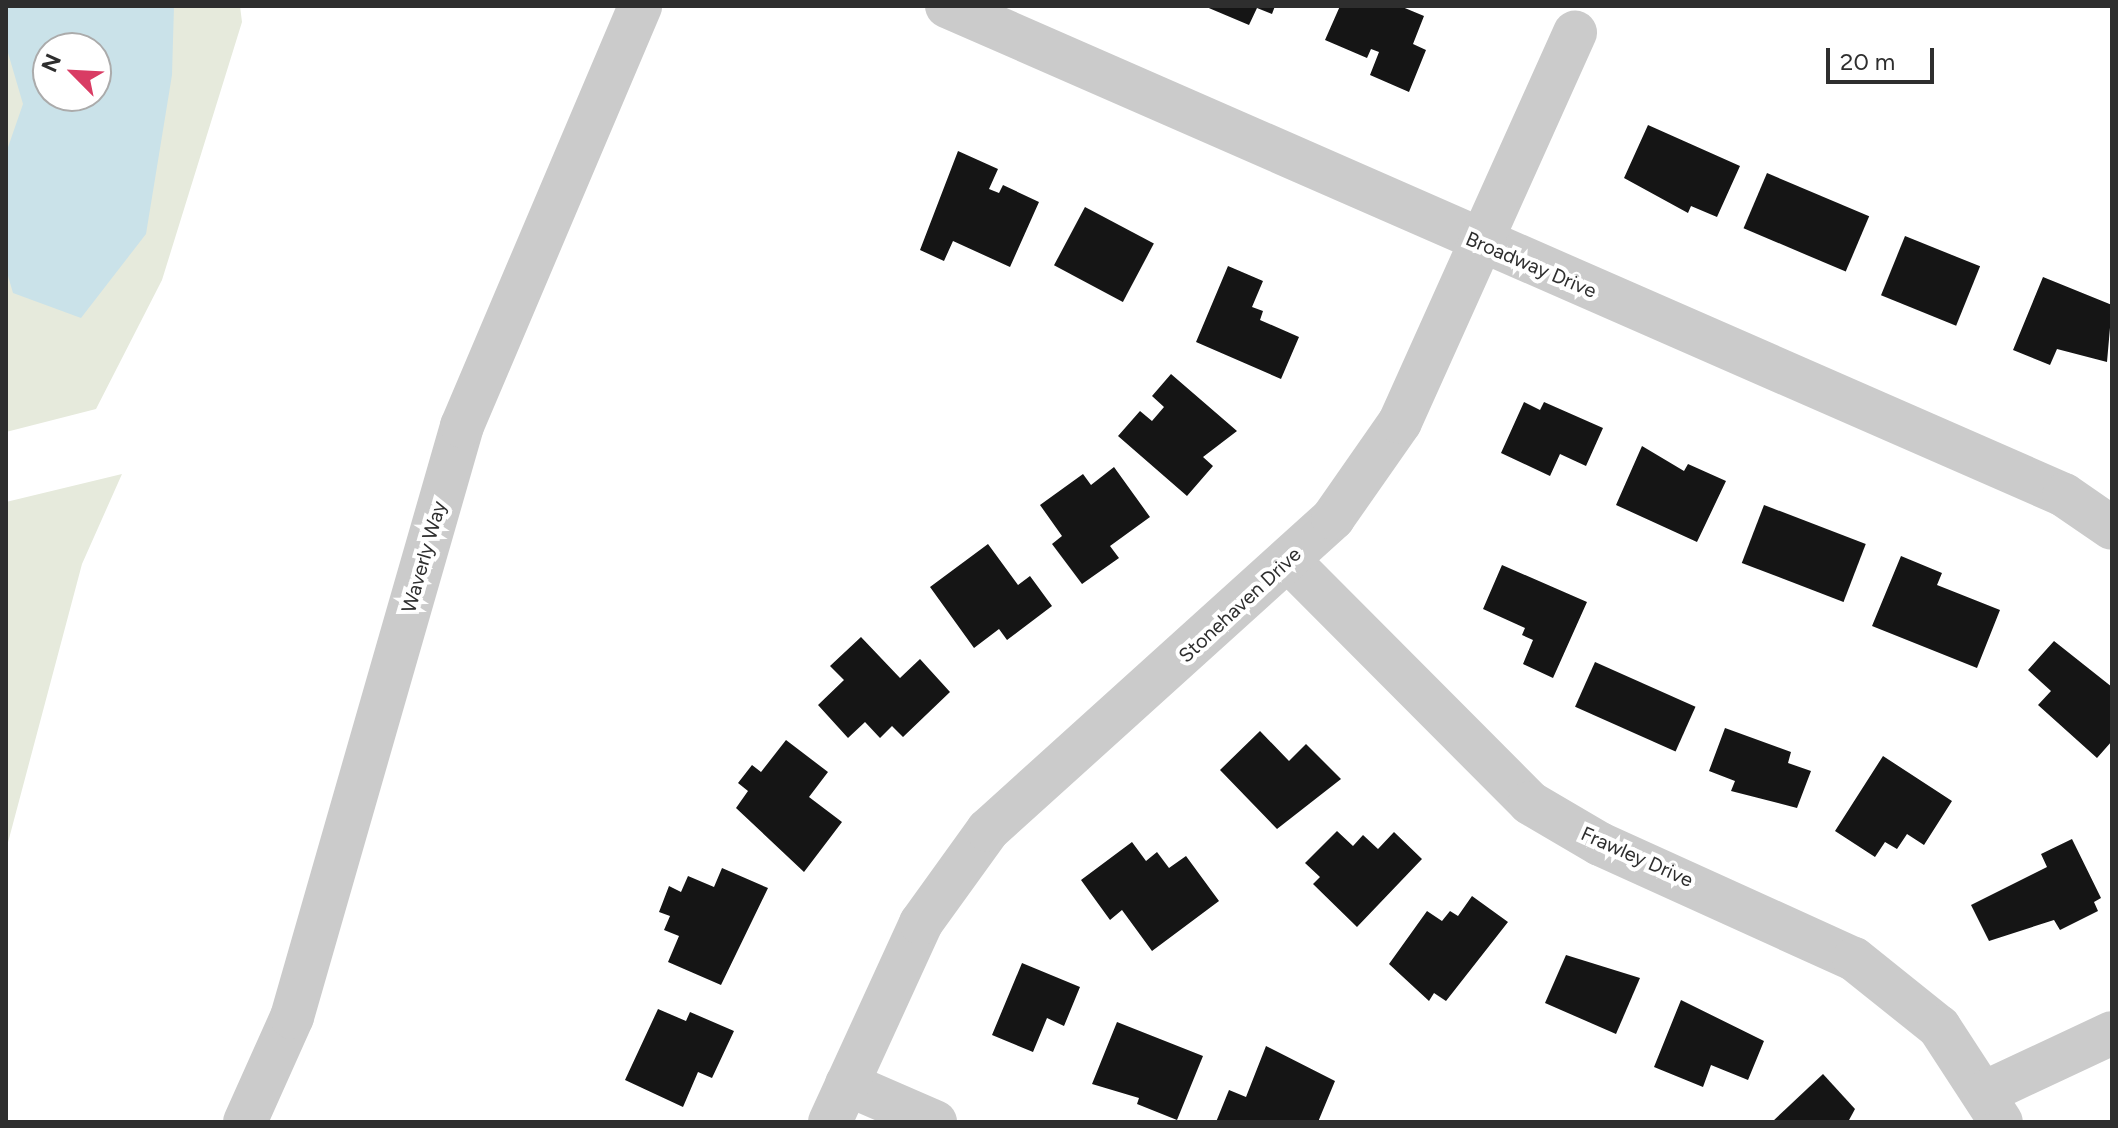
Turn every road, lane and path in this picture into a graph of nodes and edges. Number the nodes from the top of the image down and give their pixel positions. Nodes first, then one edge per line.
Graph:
1 (640, 6) edge
2 (947, 6) edge
3 (1575, 32) dead end
4 (1484, 244) junction
5 (2112, 528) edge
6 (1288, 560) junction
7 (2112, 1033) edge
8 (838, 1103) edge
9 (1992, 1107) edge
10 (245, 1122) edge
11 (935, 1122) edge

1 - 10 street, Waverly Way
2 - 4 street, Broadway Drive
3 - 4 street, Stonehaven Drive
4 - 5 street, Broadway Drive
4 - 6 street, Stonehaven Drive
6 - 8 street, Stonehaven Drive
6 - 9 street, Frawley Drive
7 - 9 street
8 - 11 street

